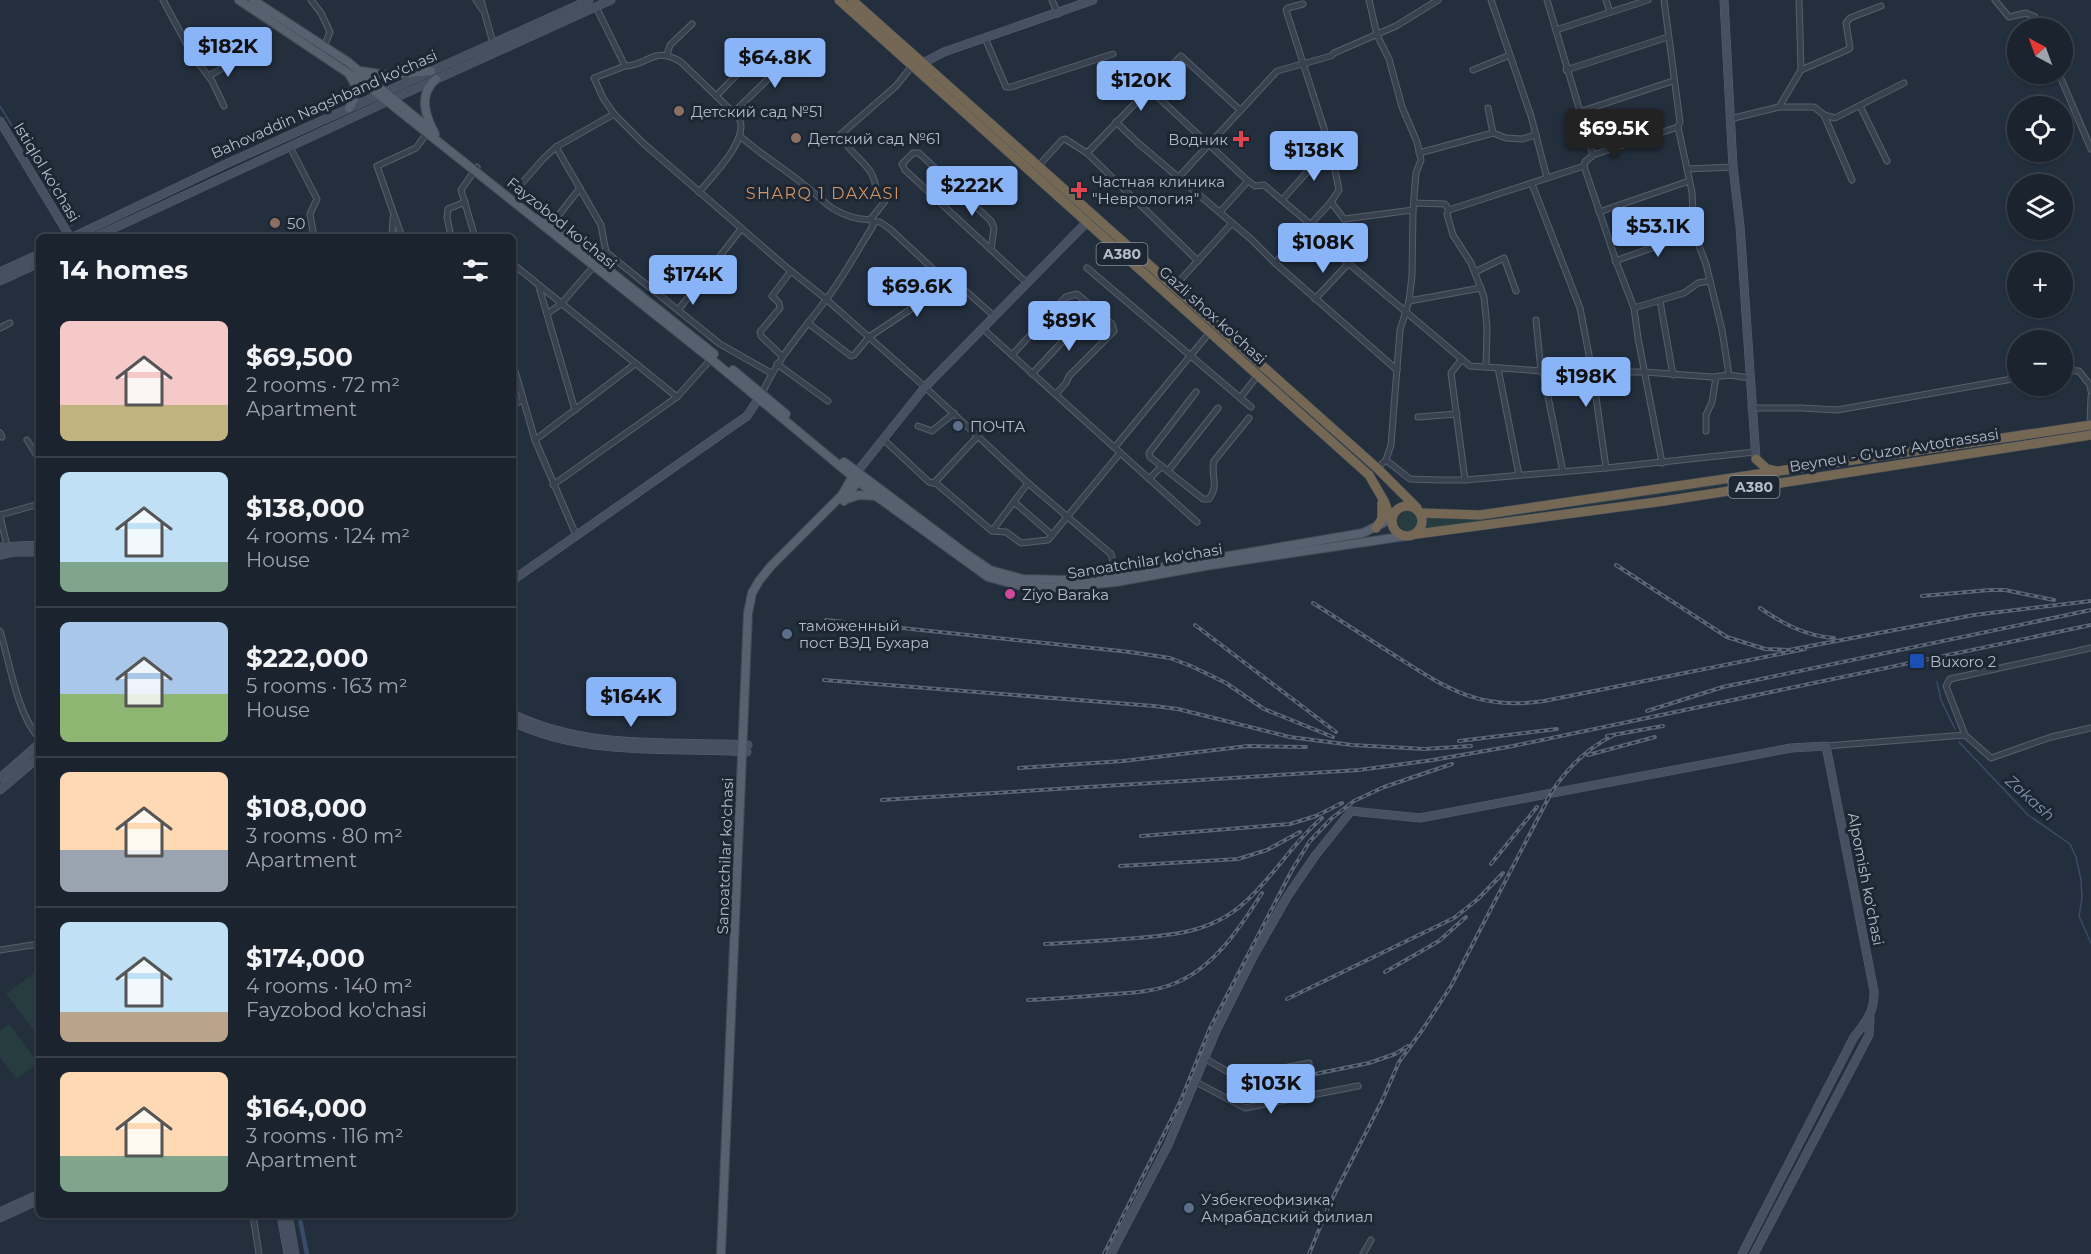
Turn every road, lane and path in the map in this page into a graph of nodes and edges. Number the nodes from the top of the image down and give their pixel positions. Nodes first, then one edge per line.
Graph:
1 (163, 0) edge
2 (239, 0) edge
3 (253, 0) edge
4 (311, 0) edge
5 (476, 0) edge
6 (481, 0) edge
7 (611, 0) edge
8 (839, 0) edge
9 (852, 0) edge
10 (1052, 0) edge
11 (1093, 0) edge
12 (1369, 0) edge
13 (1438, 0) edge
14 (1491, 0) edge
15 (1547, 0) edge
16 (1606, 0) edge
17 (1648, 0) edge
18 (1664, 0) edge
19 (1724, 0) edge
20 (1799, 0) edge
21 (1995, 0) edge
22 (592, 2) edge
23 (1303, 4) dead end
24 (573, 6) junction
25 (1881, 6) dead end
26 (483, 10) junction
27 (1610, 12) junction
28 (1058, 14) junction
29 (577, 15) junction
30 (2035, 18) edge
31 (692, 24) dead end
32 (1556, 30) junction
33 (1377, 35) junction
34 (1668, 37) junction
35 (985, 38) junction
36 (494, 43) junction
37 (324, 46) junction
38 (800, 48) dead end
39 (1113, 54) dead end
40 (667, 55) junction
41 (1510, 55) junction
42 (236, 60) dead end
43 (923, 63) junction
44 (1302, 64) junction
45 (625, 66) junction
46 (912, 66) junction
47 (779, 69) junction
48 (359, 70) junction
49 (431, 70) junction
50 (1473, 70) dead end
51 (1566, 70) junction
52 (1801, 70) junction
53 (347, 73) junction
54 (208, 76) junction
55 (436, 79) junction
56 (1673, 81) junction
57 (1904, 83) dead end
58 (2063, 84) edge
59 (1148, 88) junction
60 (382, 93) junction
61 (716, 96) junction
62 (391, 100) junction
63 (224, 106) dead end
64 (1860, 106) junction
65 (1779, 107) junction
66 (349, 108) junction
67 (1488, 108) dead end
68 (1240, 110) junction
69 (1579, 112) junction
70 (733, 113) junction
71 (614, 114) junction
72 (1824, 115) junction
73 (1730, 119) junction
74 (0, 122) edge
75 (1116, 122) junction
76 (1678, 127) junction
77 (431, 133) junction
78 (1493, 133) junction
79 (1536, 135) junction
80 (740, 136) junction
81 (1209, 145) junction
82 (290, 147) junction
83 (556, 147) junction
84 (2091, 149) edge
85 (1331, 150) junction
86 (1087, 153) junction
87 (1419, 153) junction
88 (1593, 155) junction
89 (1887, 161) dead end
90 (1042, 162) dead end
91 (1584, 166) junction
92 (1733, 167) junction
93 (476, 169) junction
94 (1687, 170) junction
95 (1178, 178) junction
96 (1547, 178) junction
97 (1852, 180) dead end
98 (1248, 181) junction
99 (1689, 181) junction
100 (523, 182) dead end
101 (1532, 184) junction
102 (580, 188) junction
103 (699, 192) junction
104 (1282, 200) junction
105 (465, 202) junction
106 (1331, 202) junction
107 (1414, 203) junction
108 (1413, 210) junction
109 (1449, 210) junction
110 (1220, 212) junction
111 (1599, 212) junction
112 (394, 213) junction
113 (872, 221) junction
114 (1086, 223) junction
115 (1232, 223) junction
116 (1310, 224) junction
117 (550, 227) junction
118 (741, 229) junction
119 (1694, 233) junction
120 (70, 234) edge
121 (78, 234) edge
122 (102, 234) edge
123 (313, 234) edge
124 (393, 234) edge
125 (401, 234) edge
126 (451, 234) edge
127 (474, 234) edge
128 (1329, 247) dead end
129 (991, 250) junction
130 (606, 252) junction
131 (36, 255) edge
132 (1198, 261) junction
133 (1616, 261) junction
134 (596, 263) junction
135 (1275, 263) junction
136 (36, 264) edge
137 (1348, 264) junction
138 (516, 267) edge
139 (1087, 268) dead end
140 (791, 271) junction
141 (0, 272) edge
142 (1475, 272) junction
143 (0, 281) edge
144 (1710, 281) junction
145 (948, 282) junction
146 (1027, 283) junction
147 (538, 285) junction
148 (1174, 287) junction
149 (1481, 288) junction
150 (1516, 291) dead end
151 (826, 299) junction
152 (1315, 299) junction
153 (1409, 301) junction
154 (1660, 301) junction
155 (561, 304) junction
156 (1634, 308) junction
157 (679, 309) junction
158 (1406, 313) junction
159 (547, 314) junction
160 (1088, 314) dead end
161 (994, 316) junction
162 (1536, 320) dead end
163 (10, 323) dead end
164 (808, 323) junction
165 (0, 328) edge
166 (982, 328) junction
167 (1210, 332) junction
168 (868, 337) junction
169 (1012, 355) junction
170 (782, 356) junction
171 (1191, 357) junction
172 (711, 359) junction
173 (1462, 359) junction
174 (635, 363) junction
175 (777, 364) junction
176 (1486, 367) junction
177 (1498, 368) junction
178 (1397, 370) junction
179 (1542, 371) junction
180 (2073, 371) edge
181 (1645, 372) junction
182 (771, 373) junction
183 (516, 374) edge
184 (1032, 374) junction
185 (1593, 374) junction
186 (1258, 375) junction
187 (1673, 375) junction
188 (1730, 375) junction
189 (1716, 376) junction
190 (1750, 378) junction
191 (2007, 380) edge
192 (925, 387) junction
193 (2091, 391) edge
194 (1196, 392) dead end
195 (1056, 394) junction
196 (760, 396) junction
197 (2091, 396) edge
198 (677, 397) junction
199 (1240, 398) junction
200 (523, 399) junction
201 (828, 401) dead end
202 (516, 404) edge
203 (1251, 407) dead end
204 (1218, 408) dead end
205 (1751, 408) junction
206 (575, 410) junction
207 (954, 414) junction
208 (1457, 414) junction
209 (1418, 417) dead end
210 (1250, 418) dead end
211 (918, 426) dead end
212 (2091, 428) edge
213 (1706, 431) dead end
214 (978, 436) junction
215 (27, 440) dead end
216 (535, 440) junction
217 (883, 440) junction
218 (1115, 447) junction
219 (1120, 453) junction
220 (36, 454) edge
221 (1755, 455) junction
222 (1906, 458) junction
223 (1386, 459) junction
224 (1662, 463) junction
225 (1162, 466) junction
226 (1377, 468) junction
227 (1606, 468) junction
228 (1168, 471) junction
229 (1781, 471) junction
230 (1563, 472) junction
231 (1519, 475) junction
232 (856, 476) junction
233 (1744, 477) junction
234 (1149, 479) junction
235 (1465, 480) junction
236 (934, 483) junction
237 (1028, 483) junction
238 (553, 485) junction
239 (866, 488) junction
240 (879, 492) junction
241 (1381, 495) junction
242 (846, 496) junction
243 (1014, 502) junction
244 (1514, 503) dead end
245 (36, 505) edge
246 (1419, 510) junction
247 (1506, 511) junction
248 (0, 515) edge
249 (1068, 516) junction
250 (1391, 519) junction
251 (1197, 522) dead end
252 (1376, 528) junction
253 (992, 531) junction
254 (1417, 534) junction
255 (576, 535) junction
256 (1052, 535) junction
257 (1406, 536) junction
258 (36, 545) edge
259 (8, 548) edge
260 (36, 552) edge
261 (0, 555) edge
262 (1204, 562) junction
263 (1117, 575) junction
264 (516, 578) edge
265 (0, 631) edge
266 (2091, 648) edge
267 (516, 715) edge
268 (516, 723) edge
269 (2091, 728) edge
270 (36, 735) edge
271 (1965, 735) junction
272 (1826, 746) junction
273 (36, 747) edge
274 (745, 748) junction
275 (36, 760) edge
276 (0, 777) edge
277 (0, 790) edge
278 (36, 944) edge
279 (0, 950) edge
280 (1870, 1017) junction
281 (1204, 1058) junction
282 (1309, 1063) dead end
283 (1194, 1082) junction
284 (1358, 1086) dead end
285 (36, 1195) edge
286 (36, 1201) edge
287 (0, 1212) edge
288 (0, 1218) edge
289 (253, 1218) edge
290 (282, 1218) edge
291 (289, 1218) edge
292 (1371, 1240) dead end
293 (259, 1254) edge
294 (288, 1254) edge
295 (295, 1254) edge
296 (723, 1254) edge
297 (1111, 1254) edge
298 (1363, 1254) edge
299 (1742, 1254) edge
300 (1754, 1254) edge

1 - 54 street
2 - 53 main road
3 - 37 main road
4 - 37 street
5 - 26 street
6 - 26 street
7 - 22 street, Bahovaddin Naqshband ko'chasi
8 - 46 highway, Gazli shox ko'chasi / A380
9 - 43 highway, Gazli shox ko'chasi / A380
10 - 28 street
11 - 28 street
12 - 33 street
13 - 33 street
14 - 41 street
15 - 32 street
16 - 27 street
17 - 27 street
18 - 34 street
19 - 73 street
20 - 52 street
21 - 30 street
22 - 24 street, Bahovaddin Naqshband ko'chasi
22 - 29 street, Bahovaddin Naqshband ko'chasi
22 - 45 street
23 - 44 street
24 - 29 street
24 - 36 street, Bahovaddin Naqshband ko'chasi
25 - 52 street
26 - 36 street
27 - 32 street
28 - 35 street
29 - 55 street, Bahovaddin Naqshband ko'chasi
31 - 40 street
32 - 51 street
33 - 44 street
33 - 87 street
34 - 51 street
34 - 56 street
35 - 39 street
35 - 43 street
36 - 49 street, Bahovaddin Naqshband ko'chasi
37 - 48 main road
38 - 47 street
40 - 45 street
40 - 61 street
41 - 50 street
41 - 79 street
42 - 54 street
43 - 148 highway, Gazli shox ko'chasi / A380
44 - 68 street
44 - 85 street
45 - 71 street
46 - 113 street
46 - 114 highway, Gazli shox ko'chasi / A380
47 - 61 street
47 - 70 street
48 - 49 main road
48 - 60 main road
49 - 60 street, Bahovaddin Naqshband ko'chasi
51 - 69 street
52 - 65 street
53 - 60 main road
53 - 66 main road
54 - 63 street
55 - 62 street, Bahovaddin Naqshband ko'chasi
55 - 77 main road
56 - 69 street
56 - 76 street
57 - 64 street
58 - 84 street
59 - 68 street
59 - 75 street
59 - 81 street
60 - 62 main road
60 - 66 street, Bahovaddin Naqshband ko'chasi
61 - 70 street
62 - 77 main road, Fayzobod ko'chasi
62 - 82 street, Bahovaddin Naqshband ko'chasi
64 - 72 street
64 - 89 street
65 - 72 street
65 - 73 street
66 - 121 street, Bahovaddin Naqshband ko'chasi
67 - 78 street
68 - 81 street
69 - 88 street
70 - 80 street
71 - 83 street
71 - 103 street
72 - 97 street
73 - 92 street
74 - 120 street, Istiqlol ko'chasi
75 - 86 street
75 - 95 street
76 - 88 street
76 - 94 street
77 - 93 main road, Fayzobod ko'chasi
77 - 112 street
78 - 79 street
78 - 87 street
79 - 96 street
80 - 103 street
80 - 113 street
81 - 95 street
81 - 98 street
82 - 122 street, Bahovaddin Naqshband ko'chasi
82 - 123 street
83 - 100 street
83 - 102 street
85 - 104 street
85 - 106 street
86 - 90 street
86 - 132 street
87 - 107 street
88 - 91 street
91 - 96 street
91 - 111 street
92 - 94 street
92 - 190 street
93 - 105 street
93 - 117 main road, Fayzobod ko'chasi
94 - 99 street
95 - 110 street
96 - 101 street
98 - 104 street
98 - 110 street
99 - 111 street
99 - 119 street
101 - 109 street
101 - 185 street
102 - 117 street
102 - 130 street
103 - 118 street
104 - 116 street
105 - 126 street
105 - 127 street
106 - 108 street
106 - 116 street
107 - 108 street
107 - 109 street
108 - 153 street
109 - 142 street
110 - 115 street
111 - 133 street
112 - 124 street
112 - 125 street
113 - 145 street
113 - 151 street
114 - 146 street
114 - 167 highway, Gazli shox ko'chasi / A380
115 - 132 street
115 - 135 street
116 - 135 street
117 - 134 main road, Fayzobod ko'chasi
118 - 140 street
118 - 157 street
119 - 133 street
119 - 144 street
128 - 137 street
129 - 129 street
129 - 146 street
130 - 134 street
130 - 157 street
131 - 141 street
132 - 148 street
133 - 156 street
134 - 155 street
134 - 172 main road, Fayzobod ko'chasi
134 - 196 main road
135 - 152 street
136 - 143 street
137 - 152 street
137 - 158 street
138 - 147 street
139 - 171 street
140 - 151 street
140 - 170 street
142 - 149 street
142 - 150 street
144 - 154 street
144 - 188 street
145 - 161 street
145 - 168 street
146 - 161 street
147 - 155 street
147 - 159 street
148 - 226 highway, Gazli shox ko'chasi / A380
149 - 153 street
149 - 176 street
151 - 164 street
151 - 168 street
152 - 178 street
153 - 158 street
154 - 156 street
154 - 187 street
155 - 159 street
155 - 174 street
156 - 181 street
157 - 182 street
158 - 173 street
158 - 178 street
159 - 206 street
160 - 184 street
161 - 166 street
162 - 179 street
163 - 165 street
164 - 168 street
164 - 170 street
166 - 169 street
166 - 192 street
167 - 171 street
167 - 186 highway, Gazli shox ko'chasi / A380
168 - 192 street
169 - 184 street
169 - 195 street
170 - 175 street
171 - 199 street
171 - 218 street
172 - 196 main road, Fayzobod ko'chasi
172 - 198 street
173 - 176 street
173 - 208 street
174 - 198 street
174 - 206 street
175 - 182 street
175 - 201 street
176 - 177 street
177 - 179 street
177 - 231 street
178 - 223 street
179 - 185 street
179 - 230 street
180 - 193 street
181 - 185 street
181 - 187 street
181 - 224 street
182 - 196 street
183 - 200 street
184 - 195 street
185 - 227 street
186 - 199 street
186 - 241 highway, Gazli shox ko'chasi / A380
187 - 189 street
188 - 189 street
188 - 190 street
189 - 213 street
190 - 205 street
191 - 205 street
192 - 207 street
192 - 217 street
194 - 225 street
195 - 218 street
196 - 232 main road, Fayzobod ko'chasi
196 - 255 street
197 - 212 street
198 - 238 street
199 - 203 street
200 - 202 street
200 - 216 street
204 - 228 street
205 - 221 street
206 - 216 street
207 - 211 street
207 - 214 street
208 - 209 street
208 - 235 street
210 - 228 street
212 - 222 highway, Beyneu - G'uzor Avtotrassasi / A380
214 - 236 street
214 - 237 street
215 - 220 street
216 - 238 street
217 - 232 street
217 - 236 street
218 - 219 street
219 - 234 street
219 - 249 street
221 - 224 street
221 - 229 highway
221 - 233 highway
222 - 229 highway, Beyneu - G'uzor Avtotrassasi / A380
222 - 254 highway, Beyneu - G'uzor Avtotrassasi / A380
223 - 226 street
223 - 235 street
224 - 227 street
225 - 228 street
225 - 234 street
226 - 246 highway, Gazli shox ko'chasi / A380
227 - 230 street
229 - 233 highway, Beyneu - G'uzor Avtotrassasi / A380
230 - 231 street
231 - 235 street
232 - 239 main road
232 - 240 main road, Sanoatchilar ko'chasi
232 - 242 main road, Sanoatchilar ko'chasi
233 - 247 highway, Beyneu - G'uzor Avtotrassasi / A380
234 - 251 street
236 - 253 street
237 - 243 street
237 - 249 street
238 - 255 street
239 - 240 main road
239 - 242 main road
240 - 242 main road
240 - 262 main road, Sanoatchilar ko'chasi
240 - 263 main road, Sanoatchilar ko'chasi
241 - 250 highway, Gazli shox ko'chasi / A380
241 - 252 highway
242 - 274 main road, Sanoatchilar ko'chasi
243 - 253 street
243 - 256 street
244 - 247 highway
245 - 248 street
246 - 247 highway, Beyneu - G'uzor Avtotrassasi / A380
246 - 250 highway
246 - 254 highway
248 - 259 street
249 - 256 street
249 - 263 street
250 - 252 main road
250 - 257 highway
252 - 262 main road
253 - 256 street
254 - 257 highway
255 - 264 street
257 - 262 main road, Sanoatchilar ko'chasi
258 - 259 street
259 - 260 street
259 - 261 street
262 - 263 main road, Sanoatchilar ko'chasi
265 - 270 street
266 - 271 street
267 - 274 street
268 - 274 street
269 - 271 street
271 - 272 street
272 - 280 street, Alpomish ko'chasi
272 - 281 street
273 - 276 street
274 - 296 main road, Sanoatchilar ko'chasi
275 - 277 street
278 - 279 street
280 - 299 street
280 - 300 street, Alpomish ko'chasi
281 - 282 street
281 - 283 street
283 - 284 street
283 - 297 street
285 - 287 street
286 - 288 street
289 - 293 street
290 - 294 street
291 - 295 street
292 - 298 street

